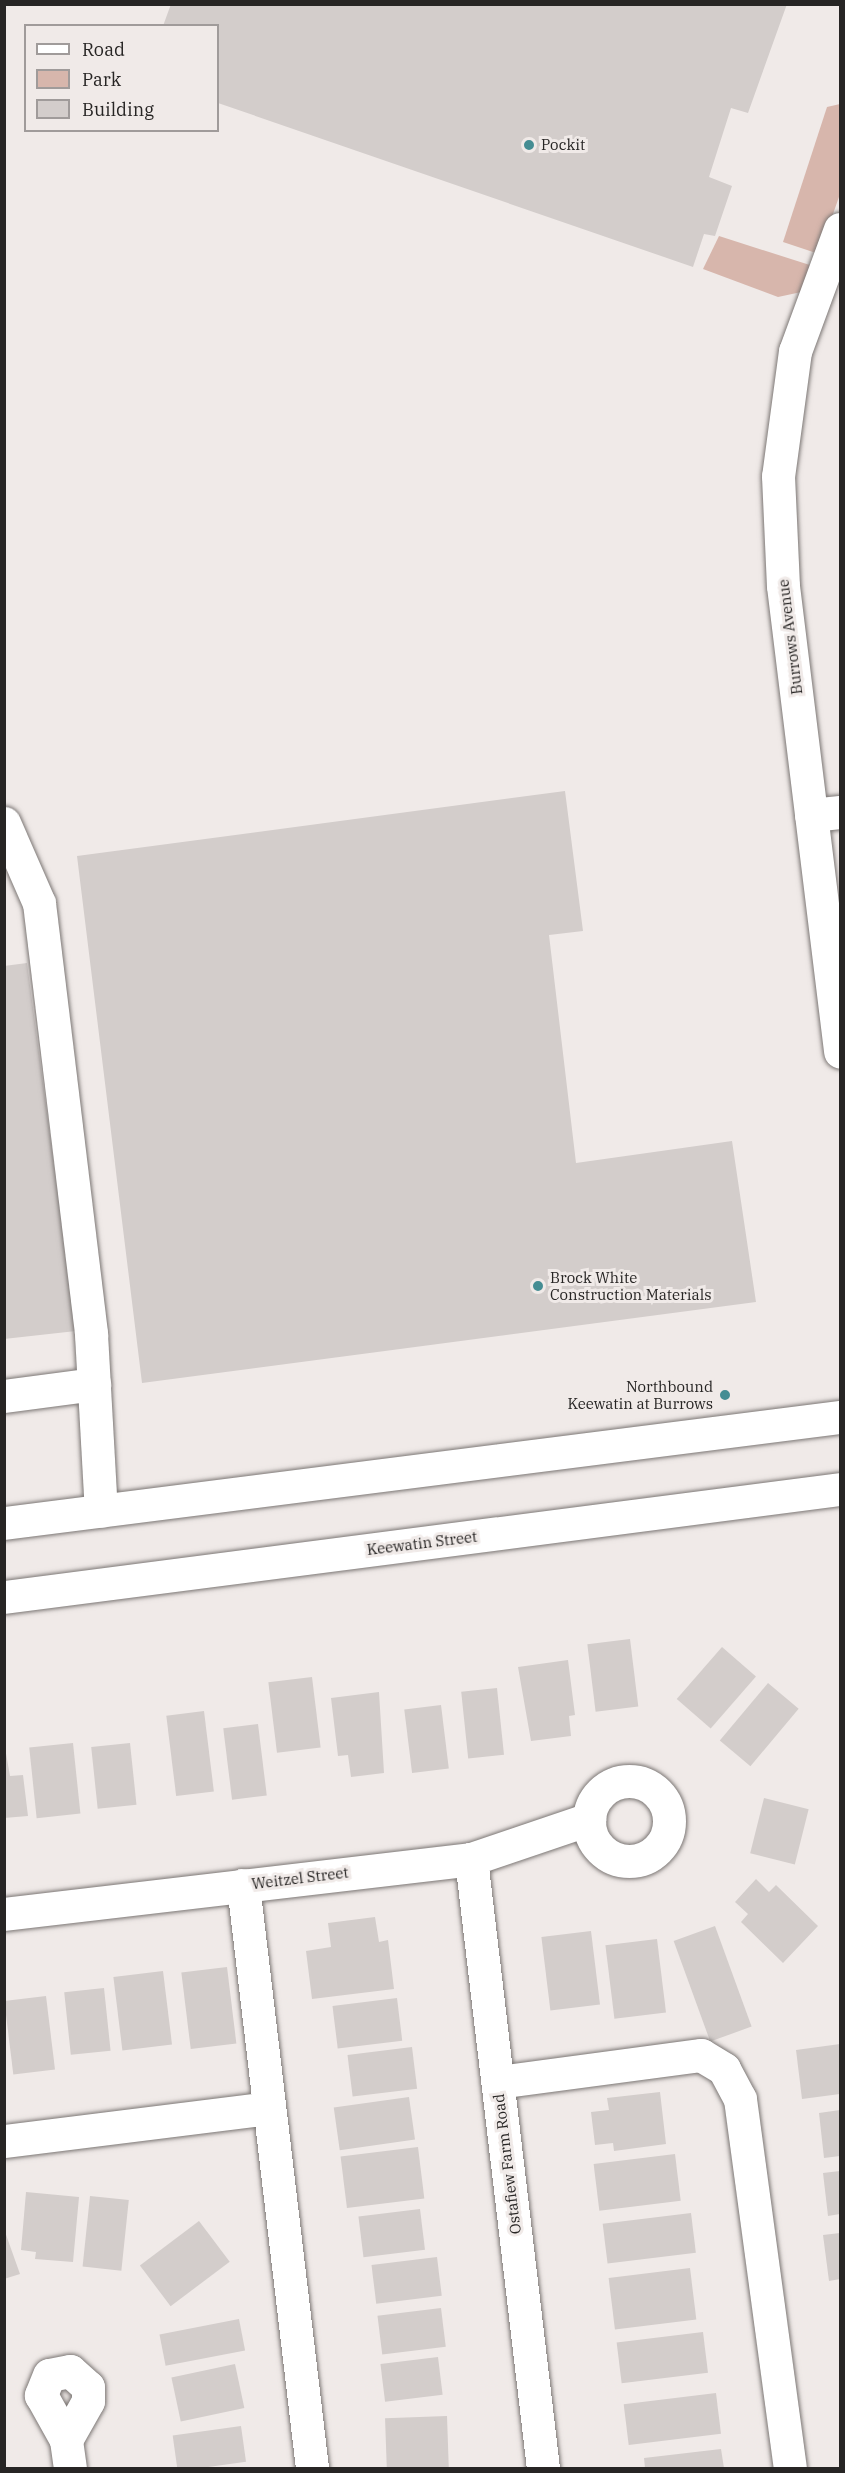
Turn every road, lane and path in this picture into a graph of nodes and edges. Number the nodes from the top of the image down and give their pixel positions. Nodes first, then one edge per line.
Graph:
1 (840, 229) edge
2 (826, 814) edge
3 (4, 823) edge
4 (840, 1052) edge
5 (94, 1384) junction
6 (4, 1396) edge
7 (840, 1417) edge
8 (840, 1489) edge
9 (100, 1511) junction
10 (4, 1523) edge
11 (4, 1597) edge
12 (589, 1819) dead end
13 (471, 1859) junction
14 (243, 1885) junction
15 (4, 1914) edge
16 (498, 2082) junction
17 (268, 2108) junction
18 (4, 2141) edge
19 (312, 2469) edge
20 (543, 2469) edge
21 (790, 2469) edge

1 - 2 street, Burrows Avenue
2 - 4 street, Burrows Avenue
3 - 5 street
5 - 6 street
5 - 9 street
7 - 9 street
8 - 11 street, Keewatin Street
9 - 10 street
12 - 13 street, Weitzel Street
13 - 14 street, Weitzel Street
13 - 16 street, Ostafiew Farm Road
14 - 15 street, Weitzel Street
14 - 17 street
16 - 20 street, Ostafiew Farm Road
16 - 21 street
17 - 18 street
17 - 19 street

